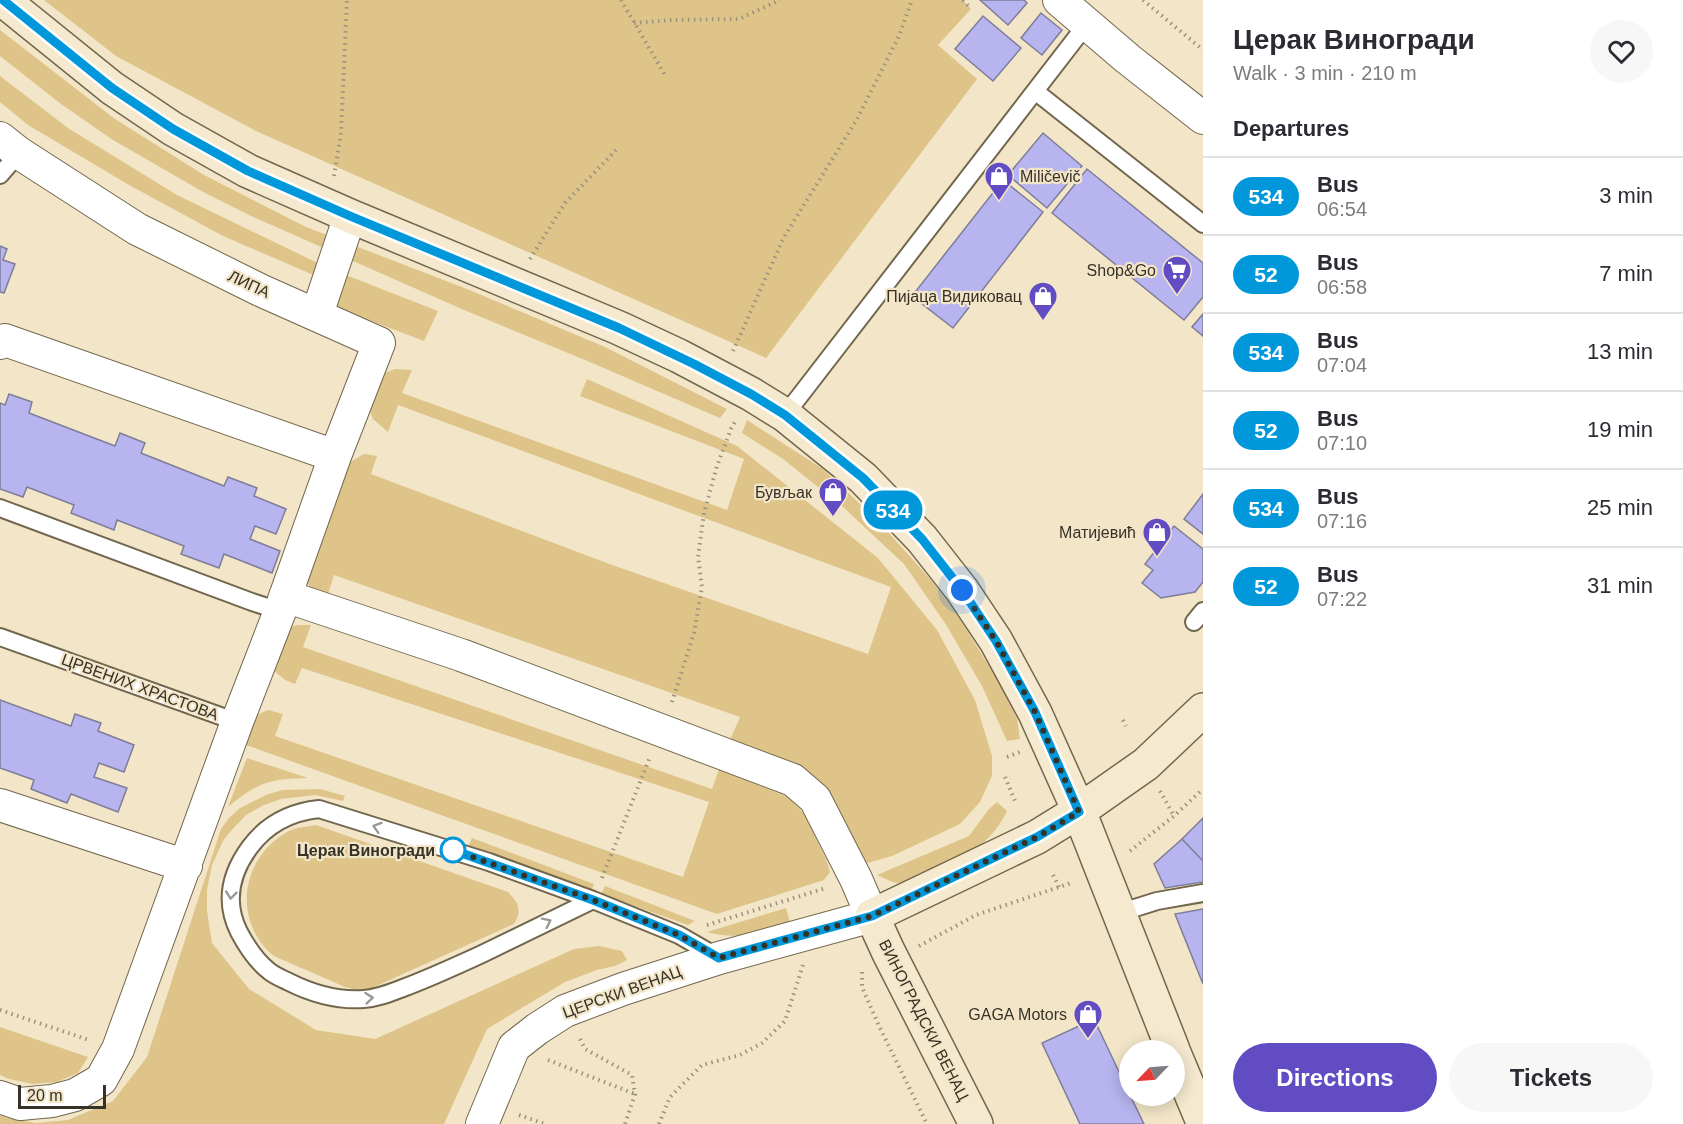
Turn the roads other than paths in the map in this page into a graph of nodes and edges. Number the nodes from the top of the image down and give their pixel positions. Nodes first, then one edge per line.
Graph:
1 (3, 0) edge
2 (1059, 0) edge
3 (1086, 25) junction
4 (1035, 91) junction
5 (1203, 118) edge
6 (6, 155) edge
7 (340, 211) junction
8 (1203, 224) edge
9 (317, 315) junction
10 (0, 343) edge
11 (785, 415) junction
12 (335, 456) junction
13 (0, 508) edge
14 (283, 603) junction
15 (0, 637) edge
16 (1203, 710) edge
17 (237, 722) junction
18 (0, 805) edge
19 (1079, 812) junction
20 (186, 866) junction
21 (1203, 893) edge
22 (593, 900) junction
23 (1119, 913) junction
24 (872, 916) junction
25 (719, 958) junction
26 (1169, 1040) edge
27 (1185, 1070) edge
28 (1196, 1089) edge
29 (0, 1097) edge
30 (1203, 1122) edge
31 (482, 1124) edge
32 (976, 1124) edge

1 - 7 main road
2 - 3 street
3 - 4 lane
3 - 5 street
4 - 8 lane
4 - 11 lane
6 - 9 street, ЛИПА
7 - 9 street
7 - 11 main road
9 - 12 street, ЛИПА
10 - 12 street
11 - 19 main road
12 - 14 street, ЛИПА
13 - 14 lane
14 - 17 street, ЛИПА
14 - 24 street
15 - 17 lane, ЦРВЕНИХ ХРАСТОВА
16 - 19 main road, ЦЕРСКИ ВЕНАЦ
17 - 20 street, ЦРВЕНИХ ХРАСТОВА
18 - 20 street
19 - 23 main road
19 - 24 main road, ЦЕРСКИ ВЕНАЦ
20 - 29 street, ЦРВЕНИХ ХРАСТОВА
21 - 23 lane
22 -> 22 lane
22 - 25 lane
23 - 26 main road
24 - 25 street, ЦЕРСКИ ВЕНАЦ
24 - 32 main road, ВИНОГРАДСКИ ВЕНАЦ
25 - 31 street, ЦЕРСКИ ВЕНАЦ
27 - 28 main road
28 - 30 main road

